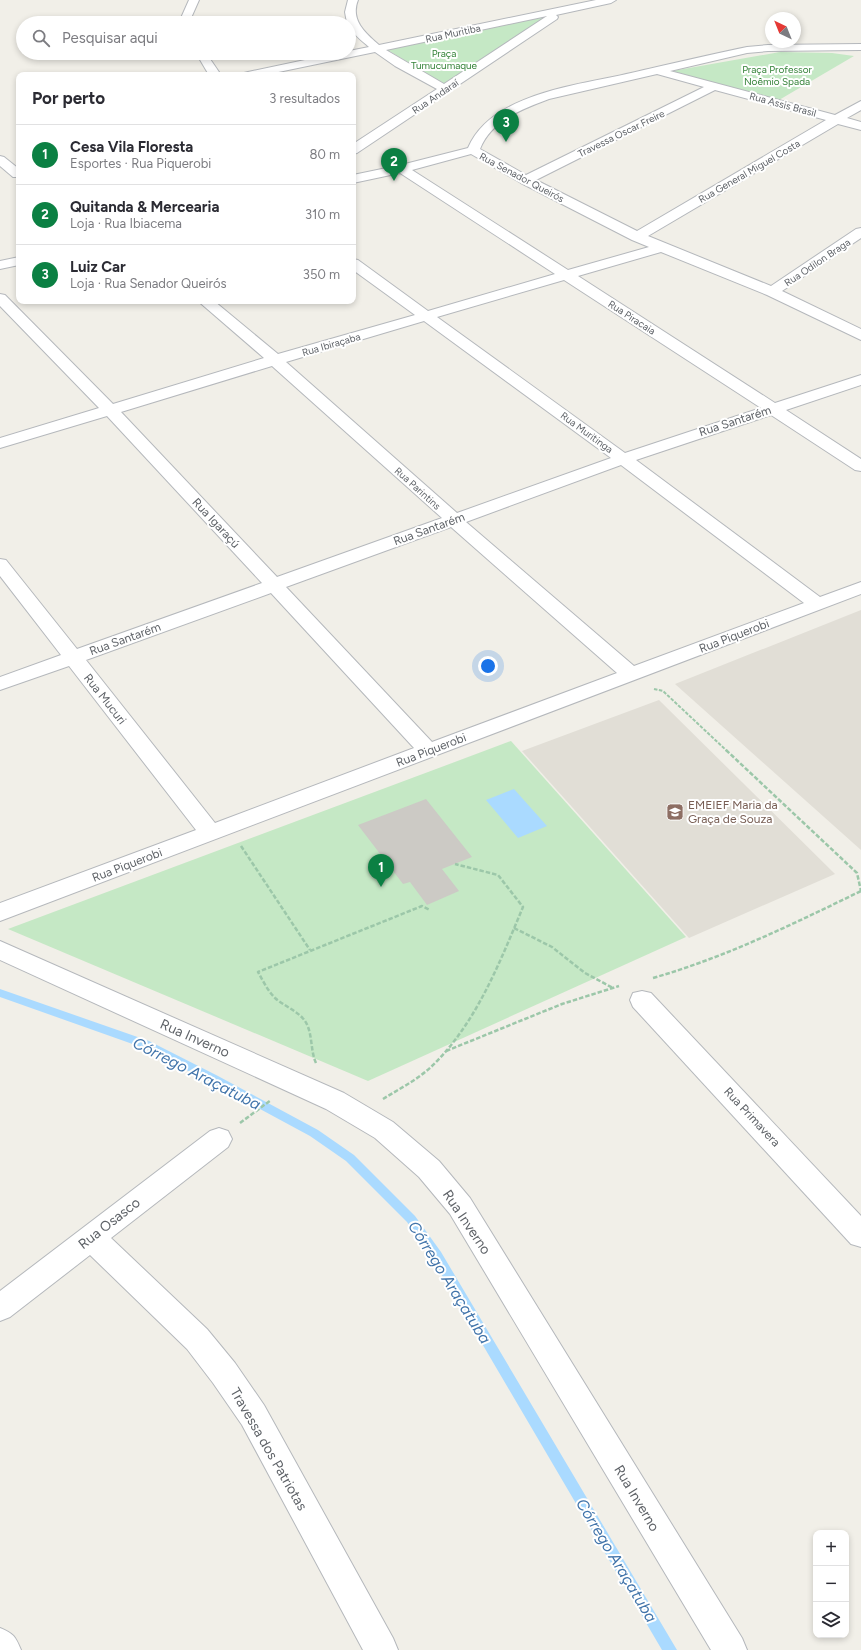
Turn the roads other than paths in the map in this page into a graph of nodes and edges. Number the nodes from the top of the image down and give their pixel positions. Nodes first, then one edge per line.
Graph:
1 (194, 0) edge
2 (353, 0) edge
3 (577, 0) edge
4 (611, 0) edge
5 (562, 10) junction
6 (187, 16) edge
7 (350, 16) edge
8 (356, 30) edge
9 (861, 47) edge
10 (378, 49) junction
11 (356, 53) edge
12 (205, 60) edge
13 (323, 60) edge
14 (658, 71) junction
15 (213, 72) edge
16 (263, 72) edge
17 (715, 86) junction
18 (445, 89) junction
19 (861, 105) edge
20 (838, 119) junction
21 (861, 126) edge
22 (473, 150) junction
23 (356, 154) edge
24 (437, 159) junction
25 (0, 160) edge
26 (373, 161) dead end
27 (402, 169) junction
28 (16, 172) edge
29 (16, 174) edge
30 (0, 178) edge
31 (356, 178) edge
32 (526, 180) junction
33 (861, 232) edge
34 (638, 237) junction
35 (663, 248) junction
36 (16, 262) edge
37 (0, 265) edge
38 (356, 265) edge
39 (566, 274) junction
40 (772, 292) junction
41 (0, 298) edge
42 (209, 304) edge
43 (427, 316) junction
44 (861, 335) edge
45 (275, 360) junction
46 (861, 380) edge
47 (774, 408) junction
48 (111, 411) junction
49 (0, 443) edge
50 (623, 458) junction
51 (861, 466) edge
52 (454, 520) junction
53 (0, 564) edge
54 (274, 585) junction
55 (861, 588) edge
56 (818, 604) junction
57 (73, 658) junction
58 (632, 675) junction
59 (0, 684) edge
60 (430, 751) junction
61 (220, 830) junction
62 (0, 912) edge
63 (0, 950) edge
64 (638, 988) road end
65 (219, 1139) dead end
66 (861, 1235) edge
67 (91, 1237) junction
68 (0, 1308) edge
69 (0, 1645) edge
70 (4, 1650) edge
71 (380, 1650) edge
72 (730, 1650) edge

1 - 6 street
2 - 7 street
3 - 5 street, Rua Andaraí
4 - 5 street, Rua Muritiba
5 - 10 street, Rua Muritiba
5 - 18 street, Rua Andaraí
8 - 10 street
9 - 14 street, Rua Senador Queirós
10 - 11 street, Rua Muritiba
10 - 18 street
12 - 15 street
13 - 16 street, Rua Muritiba
14 - 17 street, Rua Assis Brasil
14 - 22 street, Rua Senador Queirós
17 - 20 street, Rua Assis Brasil
17 - 32 street, Travessa Oscar Freire
18 - 23 street, Rua Andaraí
19 - 20 street, Rua General Miguel Costa
20 - 21 street, Rua Assis Brasil
20 - 34 street, Rua General Miguel Costa
22 - 24 street
22 - 32 street, Rua Senador Queirós
24 - 26 street
24 - 27 street
25 - 28 street
27 - 31 street
27 - 39 street, Rua Piracaia
29 - 30 street
32 - 34 street, Rua Senador Queirós
33 - 40 street, Rua Odilon Braga
34 - 35 street, Rua Senador Queirós
35 - 39 street, Rua Ibiraçaba
35 - 40 street, Rua Senador Queirós
36 - 37 street
38 - 43 street, Rua Muritinga
39 - 43 street, Rua Ibiraçaba
39 - 47 street, Rua Piracaia
40 - 44 street, Rua Senador Queirós
41 - 48 street, Rua Igaraçú
42 - 45 street, Rua Parintins
43 - 45 street, Rua Ibiraçaba
43 - 50 street, Rua Muritinga
45 - 48 street, Rua Ibiraçaba
45 - 52 street, Rua Parintins
46 - 47 street, Rua Santarém
47 - 50 street, Rua Santarém
47 - 51 street, Rua Piracaia
48 - 49 street, Rua Ibiraçaba
48 - 54 street, Rua Igaraçú
50 - 52 street, Rua Santarém
50 - 56 street, Rua Muritinga
52 - 54 street, Rua Santarém
52 - 58 street, Rua Parintins
53 - 57 street, Rua Mucuri
54 - 57 street, Rua Santarém
54 - 60 street, Rua Igaraçú
55 - 56 street, Rua Piquerobi
56 - 58 street, Rua Piquerobi
57 - 59 street, Rua Santarém
57 - 61 street, Rua Mucuri
58 - 60 street, Rua Piquerobi
60 - 61 street, Rua Piquerobi
61 - 62 street, Rua Piquerobi
63 - 72 street, Rua Inverno
64 - 66 street, Rua Primavera
65 - 67 street, Rua Osasco
67 - 68 street, Rua Osasco
67 - 71 street, Travessa dos Patriotas
69 - 70 street

